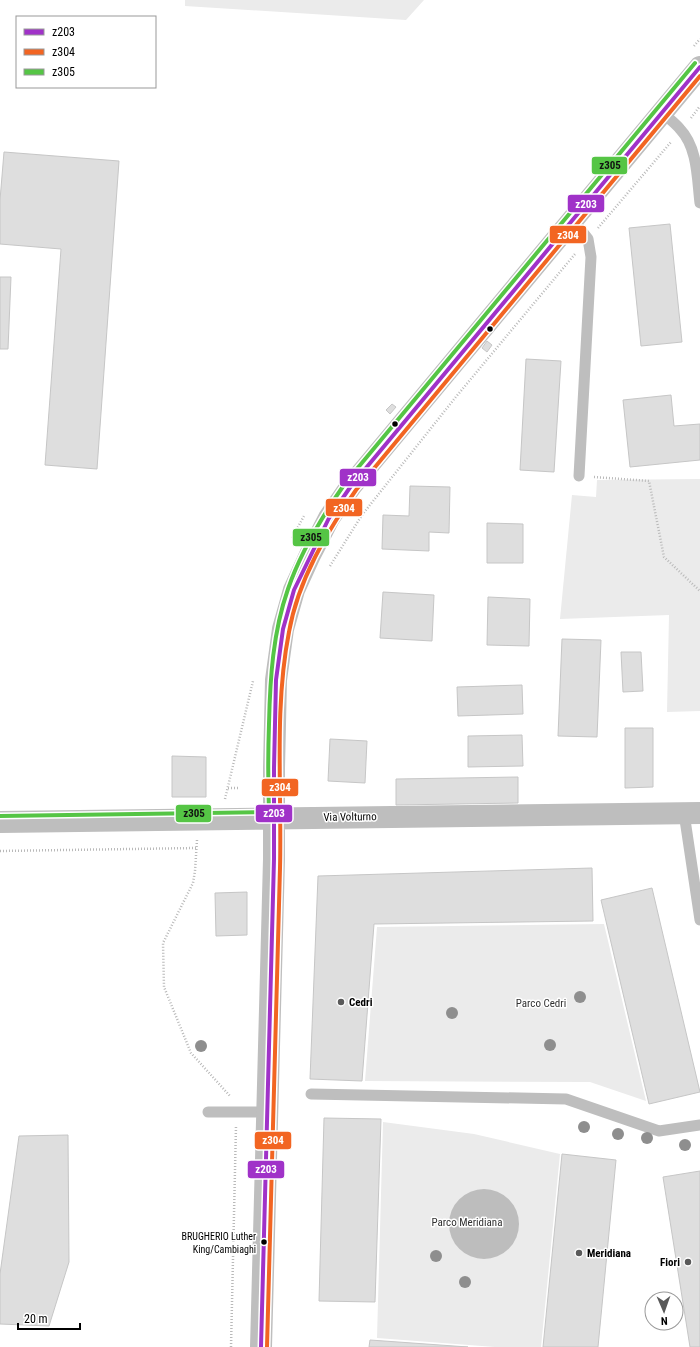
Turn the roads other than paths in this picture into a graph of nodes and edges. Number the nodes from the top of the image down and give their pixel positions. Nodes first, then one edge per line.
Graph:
1 (700, 67) edge
2 (662, 112) junction
3 (700, 203) edge
4 (572, 220) junction
5 (579, 476) road end
6 (692, 813) edge
7 (275, 818) junction
8 (0, 822) edge
9 (700, 920) edge
10 (311, 1094) dead end
11 (208, 1112) dead end
12 (267, 1112) junction
13 (700, 1126) edge
14 (261, 1347) edge

1 - 2 street
2 - 3 lane
2 - 4 street
4 - 5 lane
4 - 7 street
6 - 7 street, Via Volturno
6 - 9 lane
7 - 8 street, Via Volturno
7 - 12 street
10 - 13 lane
11 - 12 lane
12 - 14 street

